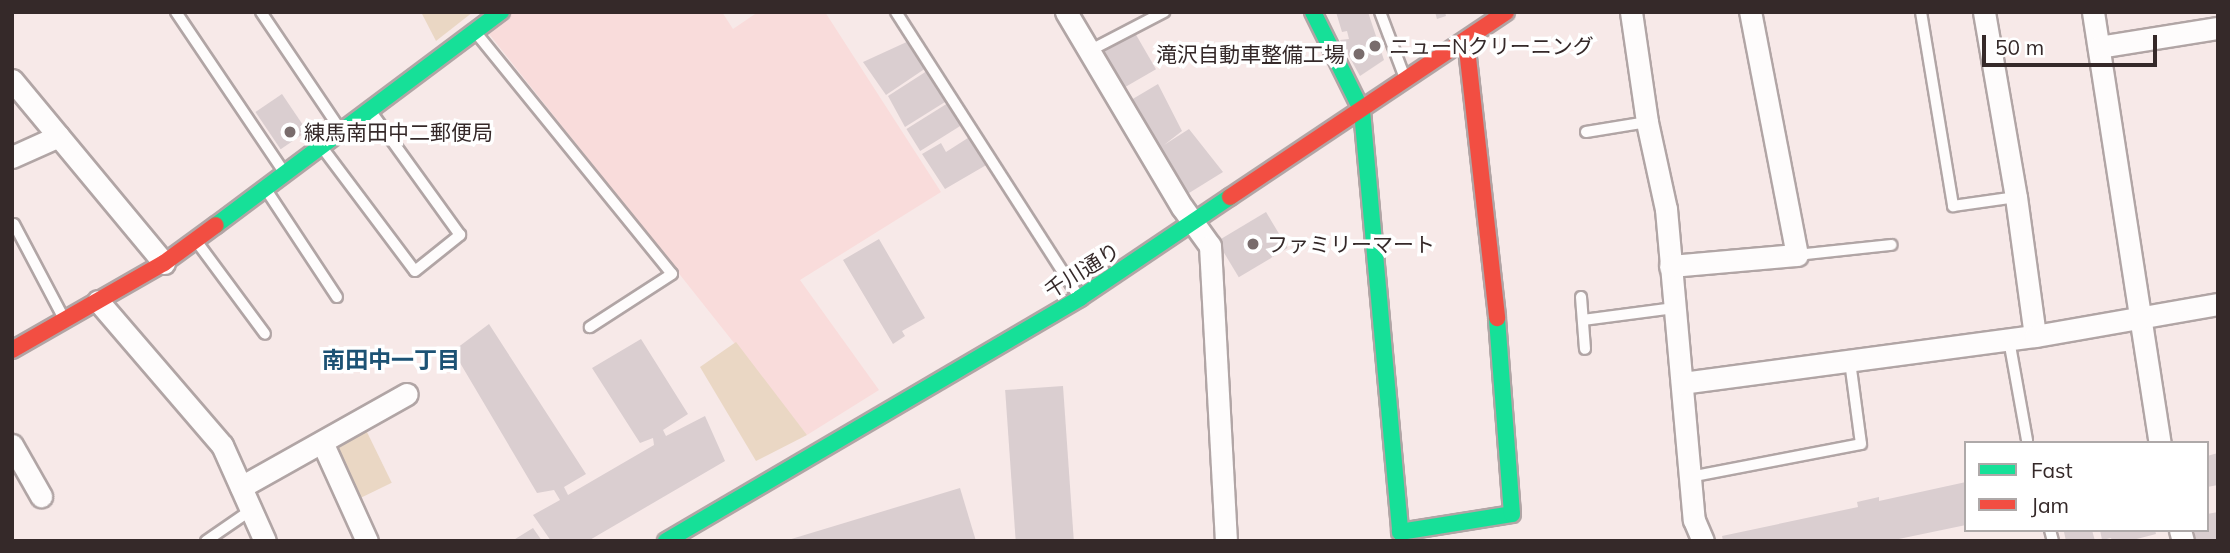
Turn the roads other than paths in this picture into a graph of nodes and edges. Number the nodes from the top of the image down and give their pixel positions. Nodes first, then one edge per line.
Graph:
1 (176, 12) edge
2 (261, 12) edge
3 (501, 12) edge
4 (896, 12) edge
5 (1066, 12) edge
6 (1164, 12) edge
7 (1313, 12) edge
8 (1380, 12) edge
9 (1631, 12) edge
10 (1750, 12) edge
11 (1922, 12) edge
12 (1984, 12) edge
13 (2093, 12) edge
14 (1499, 15) edge
15 (2218, 28) edge
16 (475, 32) junction
17 (1466, 40) junction
18 (2099, 47) junction
19 (1089, 51) junction
20 (12, 80) edge
21 (1406, 81) junction
22 (1362, 111) junction
23 (371, 112) junction
24 (1647, 122) junction
25 (343, 132) junction
26 (1586, 132) dead end
27 (59, 136) junction
28 (323, 148) junction
29 (12, 157) edge
30 (285, 175) junction
31 (266, 189) junction
32 (2016, 197) junction
33 (1194, 223) junction
34 (15, 224) dead end
35 (196, 240) junction
36 (1891, 245) dead end
37 (1797, 255) junction
38 (164, 263) junction
39 (1670, 266) junction
40 (337, 297) dead end
41 (1581, 297) dead end
42 (1080, 298) junction
43 (98, 301) junction
44 (2218, 304) edge
45 (1674, 308) junction
46 (2138, 316) junction
47 (65, 320) junction
48 (1583, 320) junction
49 (590, 327) dead end
50 (265, 334) dead end
51 (2035, 336) junction
52 (2009, 340) junction
53 (1586, 349) dead end
54 (12, 350) edge
55 (1850, 362) junction
56 (1682, 383) junction
57 (407, 394) dead end
58 (2027, 440) dead end
59 (2160, 441) edge
60 (322, 442) junction
61 (12, 445) edge
62 (1690, 477) junction
63 (241, 487) junction
64 (41, 496) dead end
65 (251, 510) junction
66 (205, 541) edge
67 (265, 541) edge
68 (367, 541) edge
69 (666, 541) edge
70 (1226, 541) edge
71 (1703, 541) edge

1 - 30 lane
2 - 25 lane
3 - 16 street
4 - 42 lane
5 - 19 street
6 - 19 lane
7 - 22 street
8 - 21 lane
9 - 24 street
10 - 37 street
11 - 32 lane
12 - 32 street
13 - 18 street
14 - 17 street, 千川通り
15 - 18 street
16 - 23 street
16 - 49 lane
17 - 21 street, 千川通り
17 - 22 street
18 - 46 street
19 - 33 street
20 - 27 street
21 - 22 street, 千川通り
22 - 33 street, 千川通り
23 - 25 street
23 - 28 lane
24 - 26 lane
24 - 39 street
25 - 28 street
27 - 29 street
27 - 38 street
28 - 30 street
30 - 31 street
31 - 35 street
31 - 40 lane
32 - 51 street
33 - 42 street, 千川通り
33 - 70 street
34 - 47 lane
35 - 38 street
35 - 50 lane
36 - 37 lane
37 - 39 street
38 - 43 street
39 - 45 street
41 - 48 lane
42 - 69 street, 千川通り
43 - 47 street
43 - 63 street
44 - 46 street
45 - 48 lane
45 - 56 street
46 - 51 street
46 - 59 street
47 - 54 street
48 - 53 lane
51 - 52 street
52 - 55 street
52 - 58 lane
55 - 56 street
55 - 62 lane
56 - 62 street
57 - 60 street
60 - 63 street
60 - 68 street
61 - 64 street
62 - 71 street
63 - 65 street
65 - 66 lane
65 - 67 street

